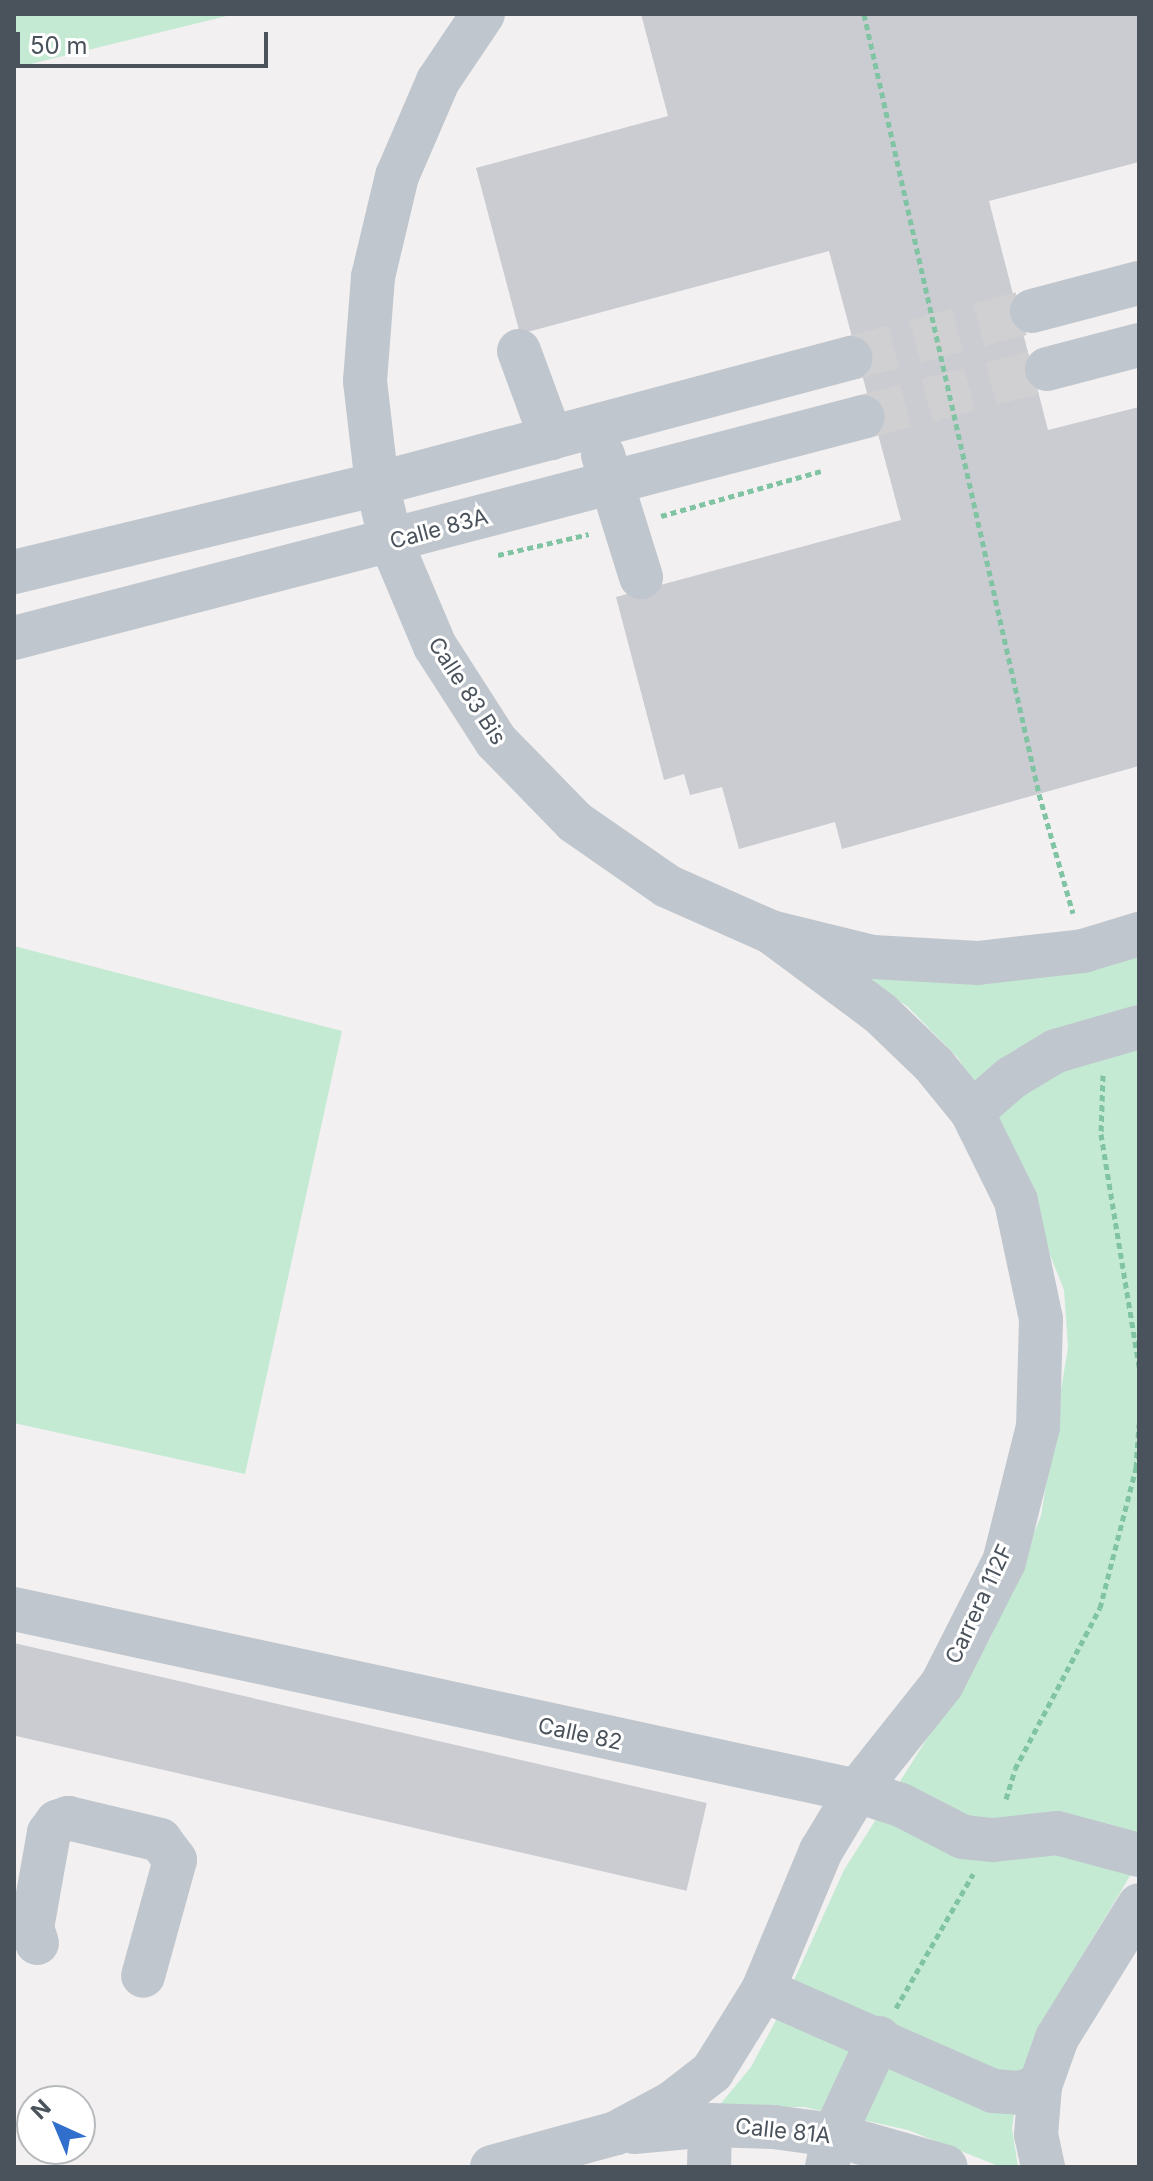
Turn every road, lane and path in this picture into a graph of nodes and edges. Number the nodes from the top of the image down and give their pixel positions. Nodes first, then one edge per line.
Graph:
1 (483, 14) edge
2 (864, 14) edge
3 (1139, 283) edge
4 (1139, 345) edge
5 (519, 351) dead end
6 (595, 426) junction
7 (551, 438) junction
8 (377, 484) junction
9 (612, 484) junction
10 (391, 542) junction
11 (14, 572) edge
12 (641, 577) dead end
13 (14, 638) edge
14 (771, 932) junction
15 (1139, 934) edge
16 (1083, 951) junction
17 (1122, 1030) edge
18 (972, 1112) junction
19 (1139, 1367) edge
20 (1139, 1424) edge
21 (14, 1609) edge
22 (857, 1791) junction
23 (993, 1840) junction
24 (1139, 1855) edge
25 (1139, 1905) edge
26 (37, 1943) dead end
27 (143, 1976) dead end
28 (763, 1990) junction
29 (879, 2038) junction
30 (1040, 2086) junction
31 (616, 2133) junction
32 (710, 2146) edge
33 (831, 2151) edge
34 (492, 2167) edge
35 (946, 2167) edge
36 (1043, 2167) edge

1 - 8 street, Calle 83 Bis
2 - 16 path
3 - 4 street
5 - 7 street
6 - 7 street
6 - 9 street
6 - 9 street, Calle 83A
7 - 8 street
8 - 10 street, Calle 83 Bis
8 - 11 street
9 - 10 street, Calle 83A
9 - 12 street
10 - 13 street, Calle 83A
10 - 14 street, Calle 83 Bis
14 - 16 street, Calle 83 Bis
14 - 18 street, Carrera 112F
15 - 16 street, Calle 83 Bis
17 - 18 street
17 - 19 path
18 - 22 street, Carrera 112F
20 - 23 path
21 - 22 street, Calle 82
22 - 23 street, Calle 82
22 - 28 street, Carrera 112F
23 - 24 street, Calle 82
23 - 29 path
25 - 30 street
26 - 27 street
28 - 29 street
28 - 31 street, Carrera 112F
29 - 30 street
29 - 33 street
30 - 36 street
31 - 32 street, Calle 81A
31 - 34 street, Carrera 112F
32 - 33 street, Calle 81A
33 - 35 street, Calle 81A

